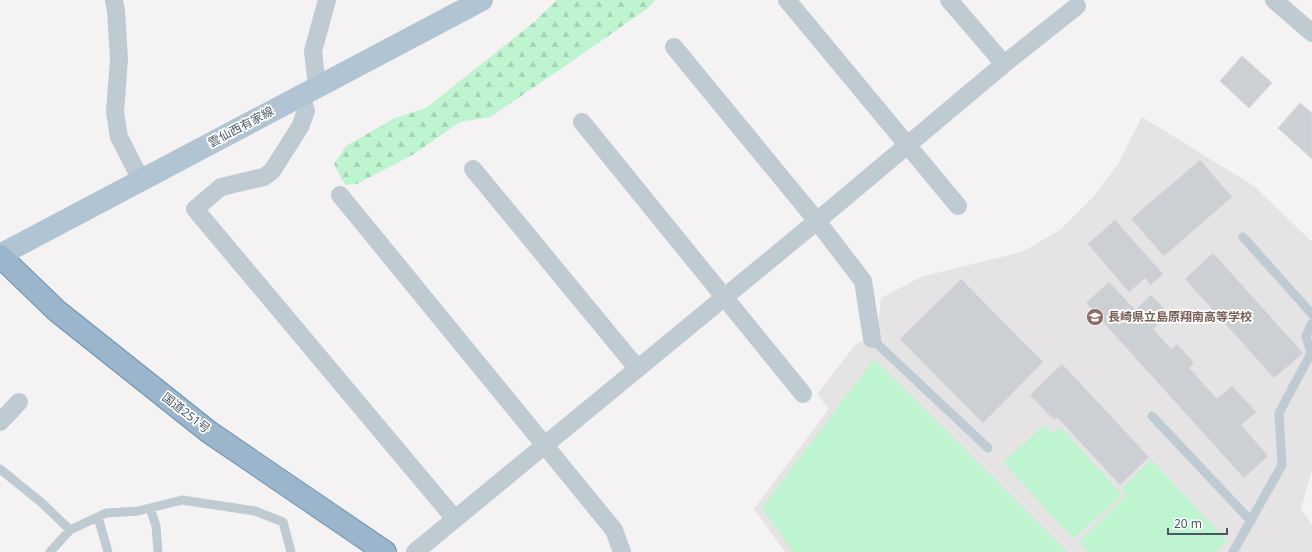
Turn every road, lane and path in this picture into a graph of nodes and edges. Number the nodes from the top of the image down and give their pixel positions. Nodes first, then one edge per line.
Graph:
1 (114, 0) edge
2 (327, 0) edge
3 (482, 0) edge
4 (788, 0) edge
5 (949, 0) edge
6 (1274, 0) edge
7 (1077, 6) dead end
8 (1312, 33) edge
9 (674, 47) dead end
10 (1004, 64) junction
11 (309, 90) junction
12 (582, 122) dead end
13 (907, 145) junction
14 (473, 169) dead end
15 (141, 180) junction
16 (340, 195) dead end
17 (958, 206) dead end
18 (817, 221) junction
19 (1243, 237) dead end
20 (0, 255) edge
21 (724, 297) junction
22 (1312, 314) edge
23 (1312, 323) edge
24 (872, 339) joint
25 (637, 368) junction
26 (804, 394) dead end
27 (19, 402) dead end
28 (1152, 416) dead end
29 (0, 422) edge
30 (544, 445) junction
31 (988, 448) dead end
32 (0, 469) edge
33 (150, 508) junction
34 (98, 517) junction
35 (455, 519) junction
36 (1251, 521) junction
37 (70, 530) junction
38 (374, 548) edge
39 (50, 552) edge
40 (108, 552) edge
41 (158, 552) edge
42 (290, 552) edge
43 (415, 552) edge
44 (622, 552) edge
45 (1233, 552) edge

1 - 15 street
2 - 11 street
3 - 11 main road, 雲仙西有家線
4 - 13 street
5 - 10 street
6 - 8 street
7 - 10 street
9 - 18 street
10 - 13 street
11 - 15 main road, 雲仙西有家線
11 - 35 street
12 - 21 street
13 - 17 street
13 - 18 street
14 - 25 street
15 - 20 main road, 雲仙西有家線
16 - 30 street
18 - 21 street
18 - 24 street
19 - 22 lane
20 - 38 highway, 国道251号
21 - 25 street
21 - 26 street
23 - 36 lane
24 - 31 lane
25 - 30 street
27 - 29 street
28 - 36 lane
30 - 35 street
30 - 44 street
32 - 37 lane
33 - 34 lane
33 - 41 lane
33 - 42 lane
34 - 37 lane
34 - 40 lane
35 - 43 street
36 - 45 lane
37 - 39 lane

